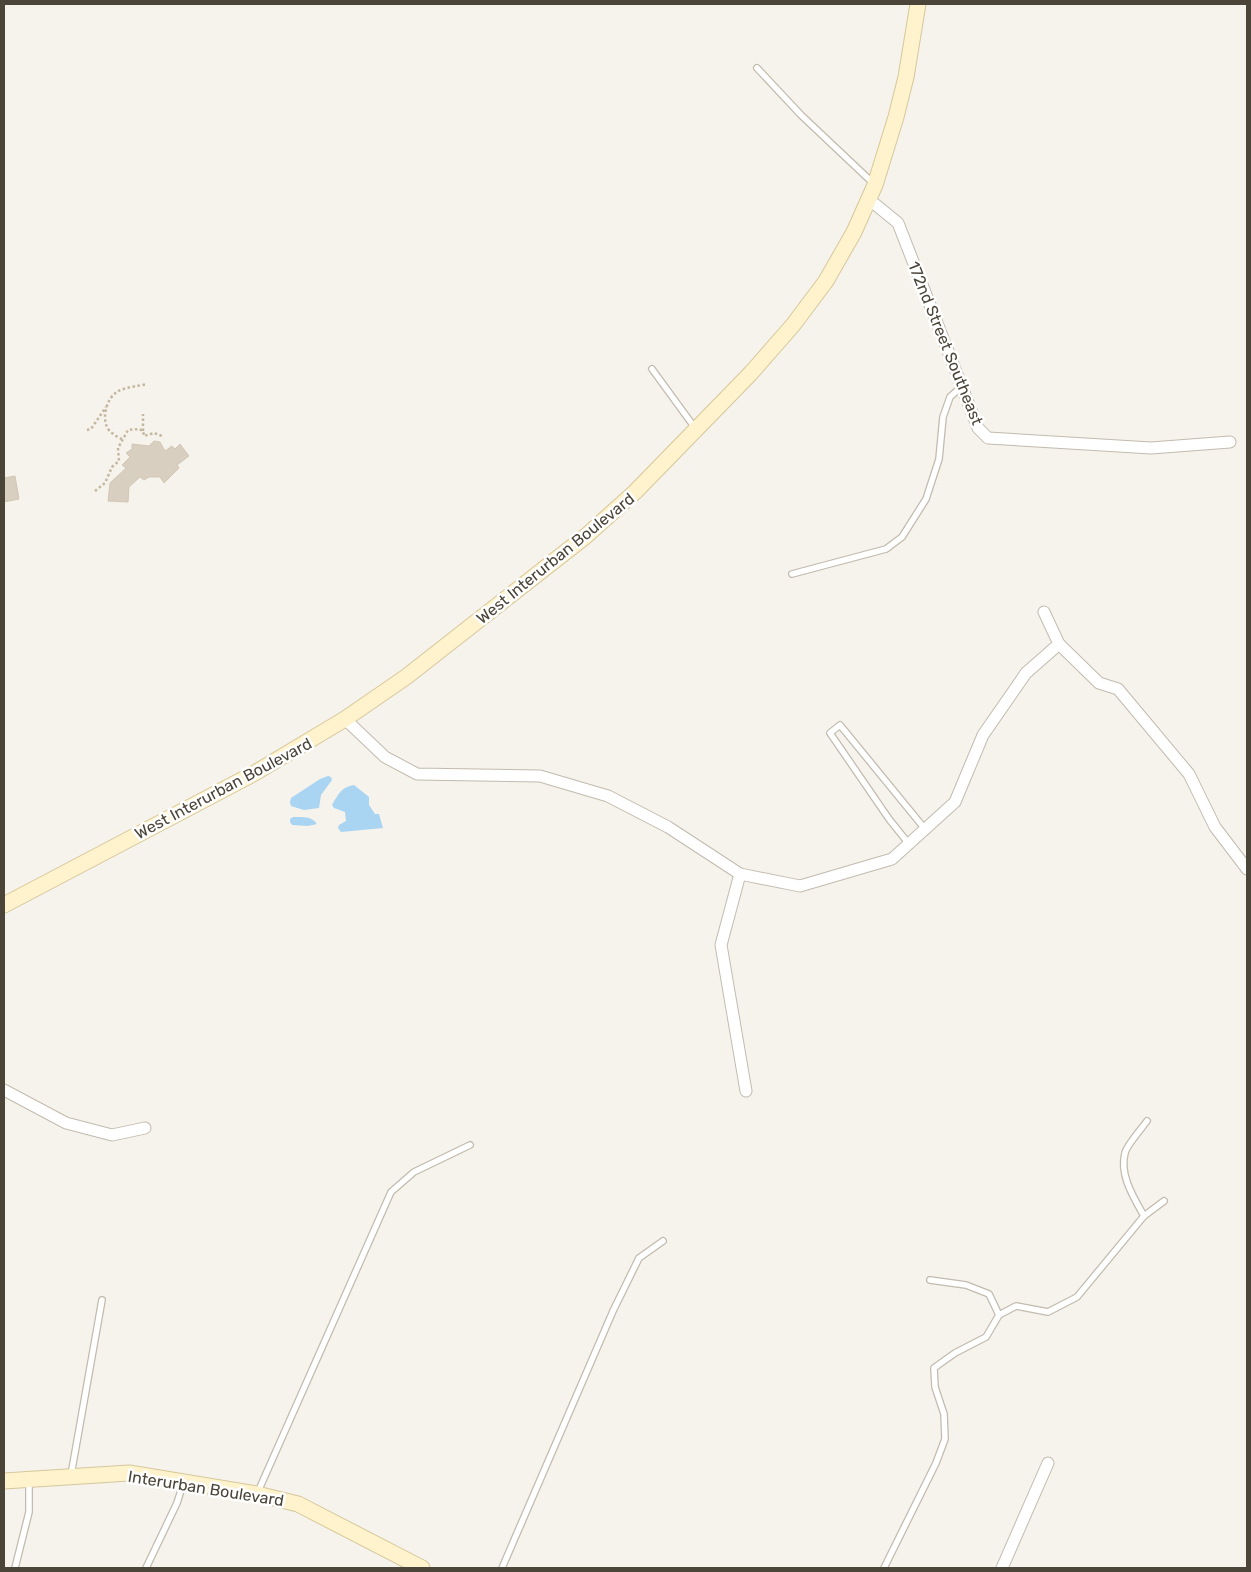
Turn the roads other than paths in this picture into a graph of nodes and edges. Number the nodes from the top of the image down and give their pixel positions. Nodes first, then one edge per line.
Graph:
1 (918, 4) edge
2 (757, 68) dead end
3 (875, 185) junction
4 (868, 201) junction
5 (652, 369) dead end
6 (962, 386) junction
7 (696, 430) junction
8 (1230, 442) dead end
9 (792, 574) dead end
10 (1044, 612) dead end
11 (1059, 644) junction
12 (345, 719) junction
13 (925, 830) junction
14 (909, 844) junction
15 (1247, 869) edge
16 (740, 874) junction
17 (4, 904) edge
18 (4, 1090) edge
19 (746, 1091) dead end
20 (1147, 1121) dead end
21 (145, 1128) dead end
22 (470, 1145) dead end
23 (1164, 1201) dead end
24 (1144, 1216) junction
25 (662, 1240) dead end
26 (930, 1280) dead end
27 (102, 1300) dead end
28 (999, 1315) junction
29 (1048, 1463) dead end
30 (70, 1477) junction
31 (29, 1479) junction
32 (4, 1480) edge
33 (184, 1482) junction
34 (257, 1494) junction
35 (15, 1568) edge
36 (146, 1568) edge
37 (422, 1568) edge
38 (502, 1568) edge
39 (884, 1568) edge
40 (1002, 1568) edge

1 - 3 street, West Interurban Boulevard
2 - 3 lane
3 - 4 street, West Interurban Boulevard
4 - 6 street, 172nd Street Southeast
4 - 7 street, West Interurban Boulevard
5 - 7 lane
6 - 8 street, 172nd Street Southeast
6 - 9 lane
7 - 12 street, West Interurban Boulevard
10 - 11 street
11 - 13 street
11 - 15 street
12 - 16 street
12 - 17 street, West Interurban Boulevard
13 - 14 street
13 - 14 lane
14 - 16 street
16 - 19 street
18 - 21 street
20 - 24 lane
22 - 34 lane
23 - 24 lane
24 - 28 lane
25 - 38 lane
26 - 28 lane
27 - 30 lane
28 - 39 lane
29 - 40 street
30 - 31 street, Interurban Boulevard
30 - 33 street, Interurban Boulevard
31 - 32 street, Interurban Boulevard
31 - 35 lane
33 - 34 street, Interurban Boulevard
33 - 36 lane
34 - 37 street, Interurban Boulevard

